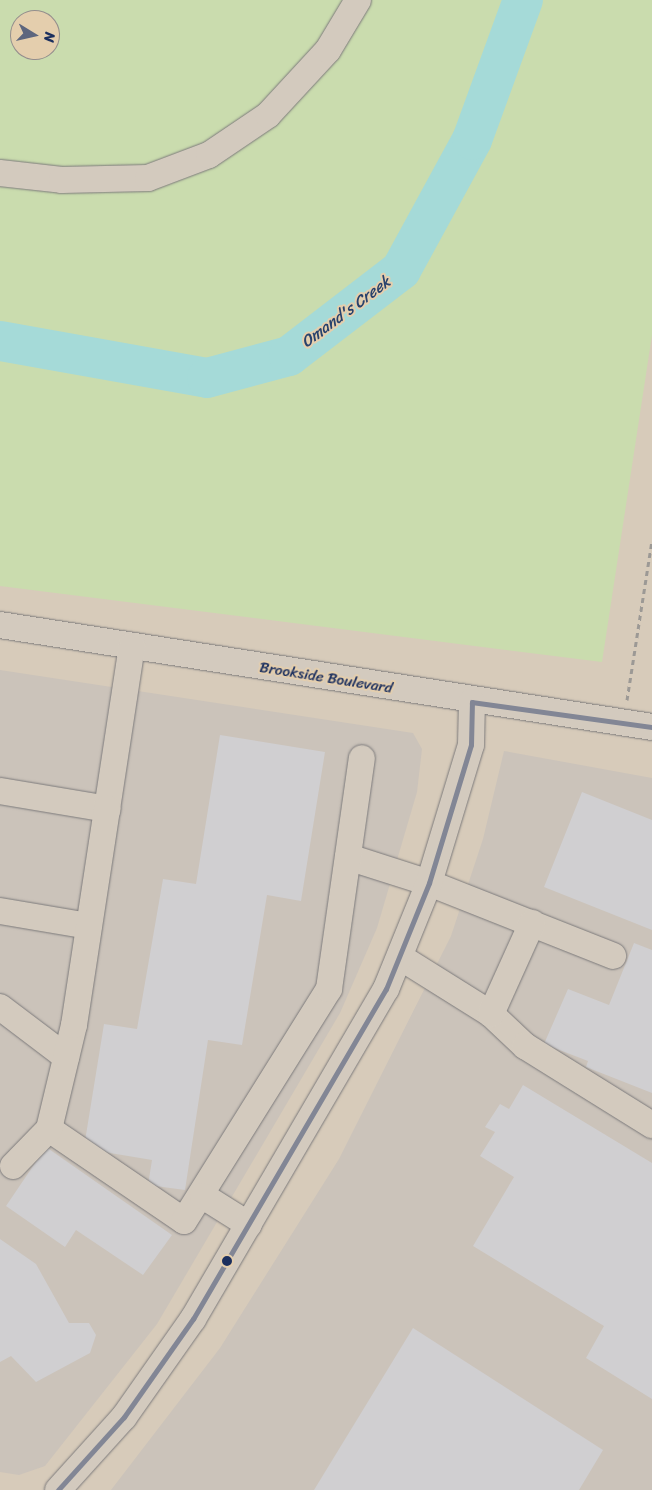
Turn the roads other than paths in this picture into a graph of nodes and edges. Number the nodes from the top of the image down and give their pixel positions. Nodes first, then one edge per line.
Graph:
1 (358, 0) edge
2 (0, 173) edge
3 (0, 624) edge
4 (132, 646) junction
5 (472, 702) junction
6 (652, 727) edge
7 (362, 758) dead end
8 (0, 790) edge
9 (107, 809) junction
10 (348, 857) junction
11 (429, 883) junction
12 (0, 910) edge
13 (532, 923) junction
14 (89, 926) junction
15 (613, 956) dead end
16 (400, 957) junction
17 (0, 1007) edge
18 (491, 1014) junction
19 (66, 1057) junction
20 (652, 1125) edge
21 (49, 1129) junction
22 (13, 1166) dead end
23 (203, 1196) junction
24 (249, 1225) junction
25 (58, 1490) edge

1 - 2 street
3 - 4 street, Brookside Boulevard
4 - 5 street, Brookside Boulevard
4 - 9 street
5 - 6 street, Brookside Boulevard
5 - 11 street
7 - 10 street
8 - 9 street
9 - 14 street
10 - 11 street
10 - 23 street
11 - 13 street
11 - 16 street
12 - 14 street
13 - 15 street
13 - 18 street
14 - 19 street
16 - 18 street
16 - 24 street
17 - 19 street
18 - 20 street
19 - 21 street
21 - 22 street
21 - 23 street
23 - 24 street
24 - 25 street

